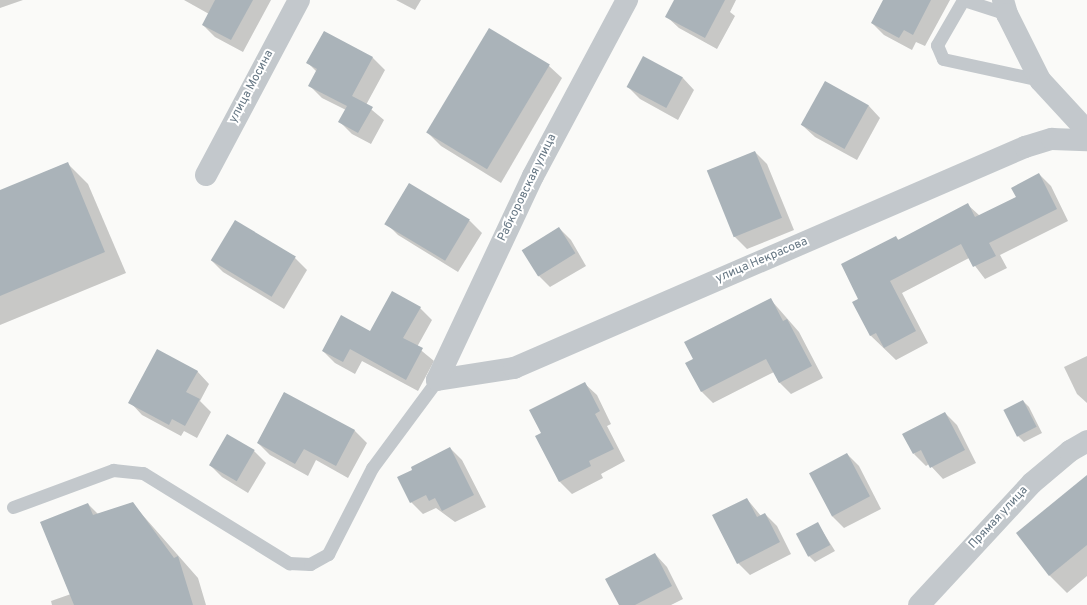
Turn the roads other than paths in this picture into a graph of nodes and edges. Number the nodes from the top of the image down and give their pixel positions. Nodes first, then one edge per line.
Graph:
1 (299, 0) edge
2 (627, 0) edge
3 (964, 0) edge
4 (1005, 7) edge
5 (1040, 80) junction
6 (1087, 131) edge
7 (1087, 140) edge
8 (206, 175) dead end
9 (437, 380) junction
10 (1087, 441) edge
11 (13, 507) dead end
12 (919, 605) edge

1 - 8 street, улица Мосина
2 - 9 street, Рабкоровская улица
3 - 4 lane
3 - 5 lane
4 - 5 street
5 - 6 street
7 - 9 street, улица Некрасова
9 - 11 lane
10 - 12 street, Прямая улица

